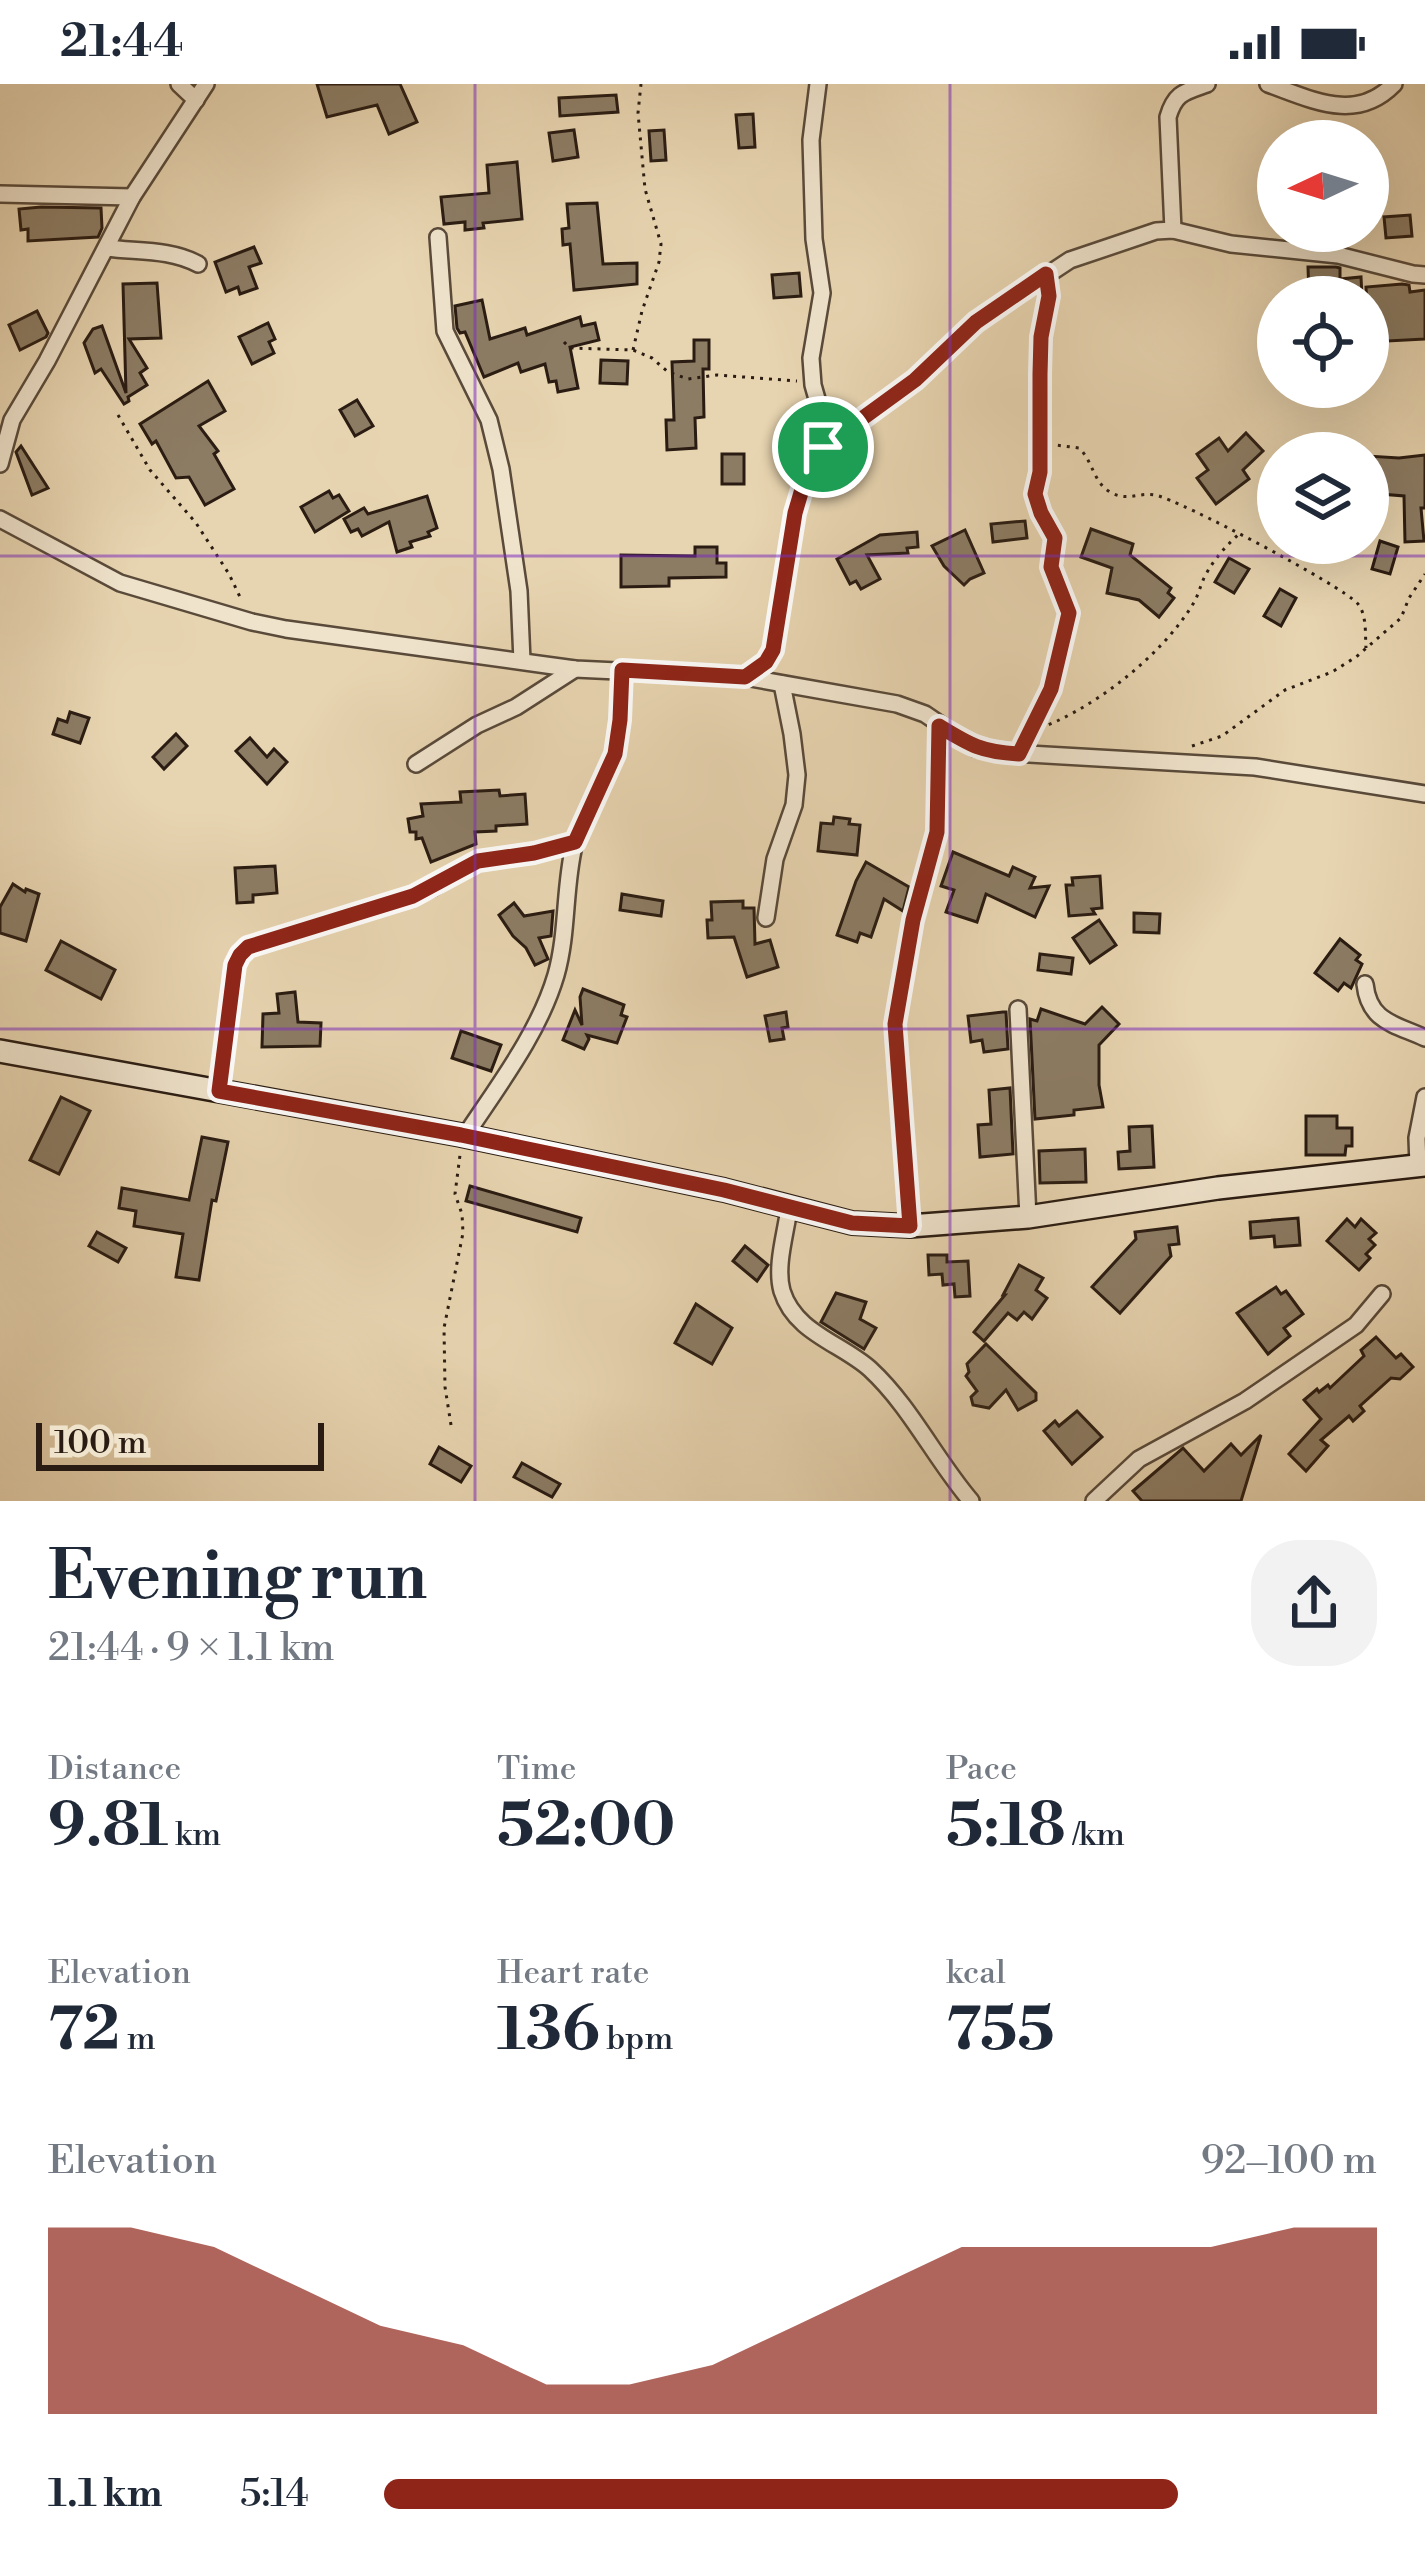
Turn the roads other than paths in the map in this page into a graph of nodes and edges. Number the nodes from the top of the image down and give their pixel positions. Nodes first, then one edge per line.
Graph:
1 (179, 84) edge
2 (206, 84) edge
3 (818, 84) edge
4 (1207, 84) edge
5 (1268, 84) edge
6 (1394, 84) edge
7 (1172, 92) edge
8 (196, 100) junction
9 (0, 194) edge
10 (132, 197) junction
11 (1173, 230) junction
12 (438, 237) dead end
13 (107, 248) junction
14 (198, 264) dead end
15 (1425, 274) edge
16 (823, 447) junction
17 (0, 464) edge
18 (0, 519) edge
19 (521, 662) junction
20 (575, 669) junction
21 (622, 670) junction
22 (745, 677) junction
23 (782, 684) junction
24 (939, 726) junction
25 (416, 764) dead end
26 (1425, 794) edge
27 (575, 842) junction
28 (766, 918) dead end
29 (1366, 984) dead end
30 (1018, 1009) dead end
31 (1425, 1038) edge
32 (0, 1051) edge
33 (219, 1091) junction
34 (1425, 1097) edge
35 (463, 1136) junction
36 (1422, 1166) edge
37 (789, 1208) junction
38 (1028, 1217) junction
39 (910, 1226) junction
40 (1382, 1294) dead end
41 (971, 1501) edge
42 (1094, 1501) edge

1 - 8 street
2 - 8 street
3 - 16 street
4 - 7 street
5 - 6 street
7 - 11 street
8 - 10 street
9 - 10 street
10 - 13 street
11 - 15 street
11 - 16 street
12 - 19 street
13 - 14 street
13 - 17 street
16 - 22 street
18 - 19 street
19 - 20 street
20 - 21 street
20 - 25 street
21 - 22 street
21 - 27 street
22 - 23 street
23 - 24 street
23 - 28 street
24 - 26 street
24 - 39 street
27 - 33 street
27 - 35 street
29 - 31 street
30 - 38 street
32 - 33 street
33 - 35 street
34 - 36 street
35 - 37 street
36 - 38 street
37 - 39 street
37 - 41 street
38 - 39 street
40 - 42 street

